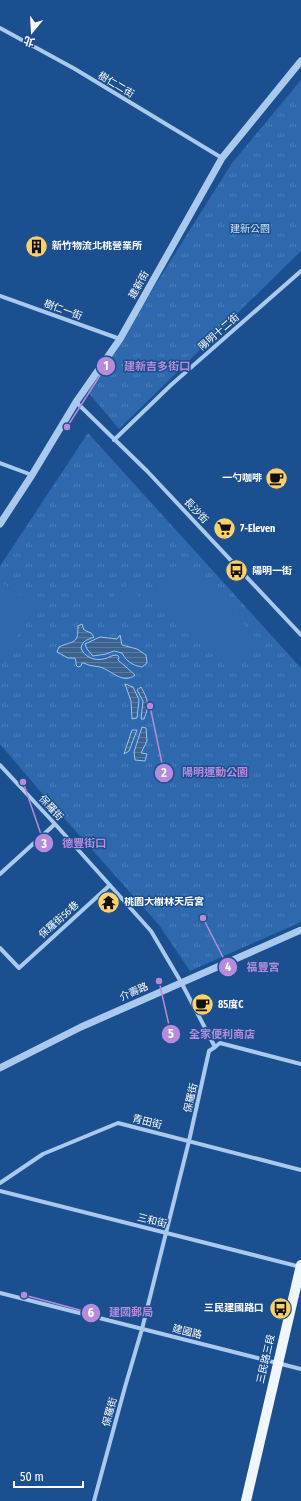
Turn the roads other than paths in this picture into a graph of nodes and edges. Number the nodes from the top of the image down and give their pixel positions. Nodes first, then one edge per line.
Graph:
1 (0, 28) edge
2 (301, 61) edge
3 (222, 158) junction
4 (301, 271) edge
5 (0, 296) edge
6 (120, 339) junction
7 (76, 402) junction
8 (114, 440) junction
9 (0, 463) edge
10 (32, 475) junction
11 (0, 524) edge
12 (301, 635) edge
13 (0, 765) edge
14 (55, 824) junction
15 (0, 874) edge
16 (110, 884) junction
17 (301, 930) edge
18 (0, 948) edge
19 (181, 982) junction
20 (215, 1047) junction
21 (301, 1064) edge
22 (0, 1068) edge
23 (189, 1142) junction
24 (301, 1170) edge
25 (0, 1183) edge
26 (0, 1191) edge
27 (166, 1233) junction
28 (301, 1266) edge
29 (0, 1293) edge
30 (142, 1329) junction
31 (278, 1363) junction
32 (301, 1369) edge
33 (94, 1501) edge
34 (246, 1501) edge

1 - 3 street, 樹仁二街
2 - 3 street, 建新街
3 - 6 street, 建新街
4 - 8 street, 陽明十二街
5 - 6 street, 樹仁一街
6 - 7 street, 建新街
7 - 8 street, 長沙街
7 - 10 street, 建新街
8 - 12 street, 長沙街
9 - 10 street
10 - 11 street, 建新街
13 - 14 street, 保羅街
14 - 15 street
14 - 16 street, 保羅街
16 - 18 street, 保羅街56巷
16 - 19 street, 保羅街
17 - 19 street, 介壽路
19 - 20 street, 保羅街
19 - 22 street, 介壽路
20 - 21 street
20 - 23 street, 保羅街
23 - 24 street, 青田街
23 - 25 street, 青田街
23 - 27 street, 保羅街
26 - 27 street, 三和街
27 - 28 street, 三和街
27 - 30 street, 保羅街
28 - 31 main road, 三民路三段
29 - 30 street, 建國路
30 - 31 street, 建國路
30 - 33 street, 保羅街
31 - 32 street, 建國路
31 - 34 main road, 三民路三段

